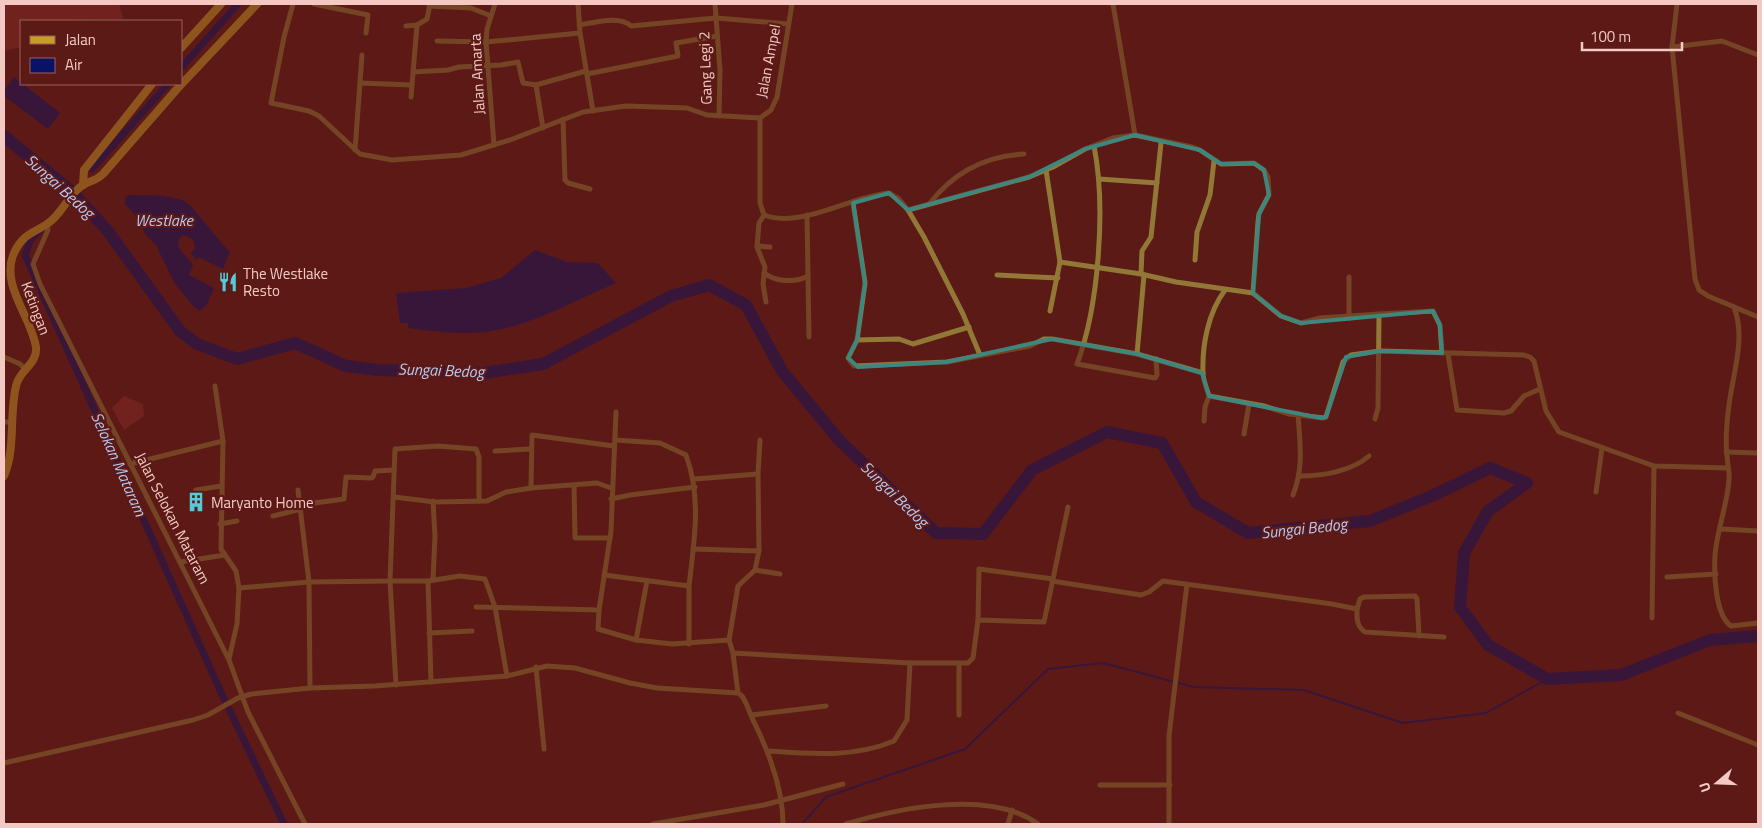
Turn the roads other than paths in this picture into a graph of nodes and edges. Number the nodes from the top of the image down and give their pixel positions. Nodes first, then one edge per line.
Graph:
1 (222, 4) edge
2 (257, 4) edge
3 (293, 4) edge
4 (314, 4) edge
5 (495, 4) edge
6 (578, 4) edge
7 (715, 4) edge
8 (792, 4) edge
9 (1113, 4) edge
10 (1677, 4) edge
11 (429, 5) edge
12 (491, 16) junction
13 (716, 18) junction
14 (788, 24) junction
15 (417, 25) junction
16 (579, 25) junction
17 (406, 26) dead end
18 (366, 33) dead end
19 (580, 33) junction
20 (717, 36) junction
21 (437, 41) dead end
22 (486, 42) junction
23 (182, 47) edge
24 (1672, 47) junction
25 (362, 55) dead end
26 (1758, 56) edge
27 (488, 66) junction
28 (413, 72) junction
29 (586, 73) junction
30 (182, 83) edge
31 (360, 83) junction
32 (151, 85) edge
33 (180, 85) edge
34 (412, 85) junction
35 (536, 85) junction
36 (411, 97) dead end
37 (593, 111) junction
38 (719, 116) junction
39 (760, 118) junction
40 (563, 119) junction
41 (543, 128) junction
42 (1135, 135) junction
43 (1161, 142) junction
44 (494, 145) junction
45 (1094, 146) junction
46 (355, 150) junction
47 (1024, 154) dead end
48 (1214, 161) junction
49 (1046, 170) junction
50 (1099, 179) junction
51 (1157, 183) junction
52 (81, 187) junction
53 (590, 189) dead end
54 (853, 202) junction
55 (930, 204) junction
56 (908, 210) junction
57 (807, 214) junction
58 (764, 215) junction
59 (49, 222) junction
60 (757, 246) junction
61 (770, 247) dead end
62 (1195, 260) dead end
63 (1060, 262) junction
64 (1096, 269) junction
65 (764, 273) junction
66 (997, 275) dead end
67 (1142, 275) junction
68 (808, 276) junction
69 (1349, 277) dead end
70 (1058, 278) junction
71 (1225, 290) junction
72 (1253, 293) junction
73 (766, 302) dead end
74 (1734, 307) junction
75 (1050, 312) dead end
76 (1379, 314) junction
77 (1758, 317) edge
78 (1350, 318) junction
79 (969, 327) junction
80 (809, 337) dead end
81 (857, 340) junction
82 (1084, 345) junction
83 (1380, 351) junction
84 (1137, 354) junction
85 (1445, 354) junction
86 (980, 355) junction
87 (4, 357) edge
88 (1156, 359) junction
89 (25, 369) junction
90 (1203, 373) junction
91 (215, 386) dead end
92 (1540, 389) junction
93 (1209, 396) junction
94 (1249, 404) junction
95 (616, 412) dead end
96 (1298, 414) junction
97 (1375, 419) dead end
98 (1204, 421) dead end
99 (8, 422) edge
100 (1244, 434) dead end
101 (615, 440) junction
102 (760, 440) dead end
103 (223, 441) junction
104 (614, 446) junction
105 (1602, 448) junction
106 (530, 449) junction
107 (495, 451) dead end
108 (1726, 452) junction
109 (1758, 453) edge
110 (1369, 456) dead end
111 (130, 464) junction
112 (1654, 466) junction
113 (1728, 468) junction
114 (394, 470) junction
115 (758, 474) junction
116 (4, 475) edge
117 (1300, 476) junction
118 (695, 479) junction
119 (574, 484) junction
120 (221, 486) junction
121 (695, 487) junction
122 (531, 488) junction
123 (611, 488) junction
124 (196, 490) dead end
125 (298, 490) dead end
126 (1596, 492) dead end
127 (1293, 495) dead end
128 (394, 497) junction
129 (611, 500) junction
130 (433, 501) junction
131 (479, 501) junction
132 (300, 507) junction
133 (1068, 507) dead end
134 (273, 516) dead end
135 (238, 521) dead end
136 (220, 524) junction
137 (1721, 529) junction
138 (1758, 531) edge
139 (610, 538) junction
140 (693, 549) junction
141 (759, 551) junction
142 (225, 555) junction
143 (180, 562) junction
144 (755, 570) junction
145 (780, 574) dead end
146 (1716, 574) junction
147 (604, 575) junction
148 (1667, 577) dead end
149 (1053, 580) junction
150 (390, 581) junction
151 (430, 581) junction
152 (647, 581) junction
153 (309, 582) junction
154 (1186, 584) junction
155 (689, 586) junction
156 (240, 588) junction
157 (476, 607) dead end
158 (495, 607) junction
159 (1357, 609) junction
160 (599, 610) junction
161 (1652, 618) dead end
162 (978, 620) junction
163 (1758, 623) edge
164 (472, 631) dead end
165 (429, 633) junction
166 (1418, 636) junction
167 (1444, 638) dead end
168 (636, 640) junction
169 (729, 640) junction
170 (689, 644) junction
171 (733, 653) junction
172 (228, 660) junction
173 (910, 663) junction
174 (958, 663) junction
175 (536, 667) junction
176 (507, 676) junction
177 (431, 682) junction
178 (396, 685) junction
179 (310, 688) junction
180 (738, 693) junction
181 (240, 698) junction
182 (826, 706) dead end
183 (1678, 713) dead end
184 (751, 715) junction
185 (959, 715) dead end
186 (1758, 745) edge
187 (544, 749) dead end
188 (768, 752) junction
189 (4, 763) edge
190 (843, 784) dead end
191 (1100, 785) dead end
192 (1170, 785) junction
193 (783, 800) junction
194 (1012, 810) junction
195 (305, 824) edge
196 (653, 824) edge
197 (784, 824) edge
198 (846, 824) edge
199 (1008, 824) edge
200 (1038, 824) edge
201 (1170, 824) edge

1 - 23 street
2 - 30 street, Jalan Selokan Mataram
3 - 46 street
4 - 18 street
5 - 12 street, Jalan Amarta
6 - 16 street
7 - 13 street, Gang Legi 2
8 - 14 street, Jalan Ampel
9 - 42 street
10 - 24 street
11 - 12 street
11 - 15 street
12 - 22 street, Jalan Amarta
13 - 14 street
13 - 16 street
13 - 20 street, Gang Legi 2
14 - 39 street, Jalan Ampel
15 - 17 street
15 - 28 street
16 - 19 street
19 - 22 street
19 - 29 street
20 - 29 street
20 - 38 street, Gang Legi 2
21 - 22 street
22 - 27 street, Jalan Amarta
24 - 26 street
24 - 74 street
25 - 31 street
27 - 28 street
27 - 35 street
27 - 44 street, Jalan Amarta
28 - 34 street
29 - 35 street
29 - 37 street
31 - 34 street
31 - 46 street
32 - 52 street, Jalan Selokan Mataram
33 - 52 street, Jalan Selokan Mataram
34 - 36 street
35 - 41 street
37 - 38 street
37 - 40 street
38 - 39 street
39 - 58 street
40 - 41 street
40 - 53 street
41 - 44 street
42 - 43 street
42 - 45 street
43 - 48 street
43 - 51 street
44 - 46 street
45 - 49 street
45 - 50 street
47 - 55 street
48 - 62 street
48 - 72 street
49 - 55 street
49 - 63 street
50 - 51 street
50 - 64 street
51 - 67 street
52 - 59 street, Jalan Selokan Mataram
54 - 56 street
54 - 57 street
54 - 81 street
55 - 56 street
56 - 79 street
57 - 58 street
57 - 68 street
58 - 60 street
59 - 89 street, Ketingan
59 - 111 street, Jalan Selokan Mataram
60 - 61 street
60 - 65 street
63 - 64 street
63 - 70 street
64 - 67 street
64 - 82 street
65 - 68 street
65 - 73 street
66 - 70 street
67 - 71 street
67 - 84 street
68 - 80 street
69 - 78 street
70 - 75 street
71 - 72 street
71 - 90 street
72 - 78 street
74 - 77 street
74 - 108 street
76 - 78 street
76 - 83 street
76 - 85 street
79 - 81 street
79 - 86 street
81 - 86 street
82 - 84 street
82 - 86 street
82 - 88 street
83 - 85 street
83 - 96 street
83 - 97 street
84 - 88 street
85 - 92 street
85 - 92 street
87 - 89 street
88 - 90 street
89 - 99 street, Ketingan
90 - 93 street
91 - 103 street
92 - 105 street
93 - 94 street
93 - 98 street
94 - 96 street
94 - 100 street
95 - 101 street
96 - 117 street
99 - 116 street, Ketingan
101 - 104 street
101 - 118 street
102 - 115 street
103 - 111 street
103 - 120 street
104 - 106 street
104 - 123 street
105 - 112 street
105 - 126 street
106 - 107 street
106 - 122 street
108 - 109 street
108 - 113 street
110 - 117 street
111 - 143 street, Jalan Selokan Mataram
112 - 113 street
112 - 161 street
113 - 137 street
114 - 128 street
114 - 131 street
114 - 132 street
115 - 118 street
115 - 141 street
117 - 127 street
118 - 121 street
119 - 122 street
119 - 123 street
119 - 139 street
120 - 124 street
120 - 136 street
121 - 129 street
121 - 140 street
122 - 131 street
123 - 129 street
125 - 132 street
128 - 130 street
128 - 150 street
129 - 139 street
130 - 131 street
130 - 151 street
132 - 134 street
132 - 153 street
133 - 149 street
135 - 136 street
136 - 142 street
137 - 138 street
137 - 146 street
139 - 147 street
140 - 141 street
140 - 155 street
141 - 144 street
142 - 143 street
142 - 156 street
143 - 172 street, Jalan Selokan Mataram
144 - 145 street
144 - 169 street
146 - 148 street
146 - 163 street
147 - 152 street
147 - 160 street
149 - 154 street
149 - 162 street
149 - 162 street
150 - 151 street
150 - 153 street
150 - 178 street
151 - 158 street
151 - 165 street
152 - 155 street
152 - 168 street
153 - 156 street
153 - 179 street
154 - 159 street
154 - 192 street
155 - 170 street
156 - 172 street
157 - 158 street
158 - 160 street
158 - 176 street
159 - 166 street
159 - 166 street
160 - 168 street
162 - 174 street
164 - 165 street
165 - 177 street
166 - 167 street
168 - 170 street
169 - 170 street
169 - 171 street
171 - 173 street
171 - 180 street
172 - 181 street, Jalan Selokan Mataram
173 - 174 street
173 - 188 street
174 - 185 street
175 - 176 street
175 - 180 street
175 - 187 street
176 - 177 street
177 - 178 street
178 - 179 street
179 - 181 street
180 - 184 street
181 - 189 street
181 - 195 street, Jalan Selokan Mataram
182 - 184 street
183 - 186 street
184 - 188 street
188 - 193 street
190 - 193 street
191 - 192 street
192 - 201 street
193 - 196 street
193 - 197 street
194 - 198 street
194 - 199 street
194 - 200 street

